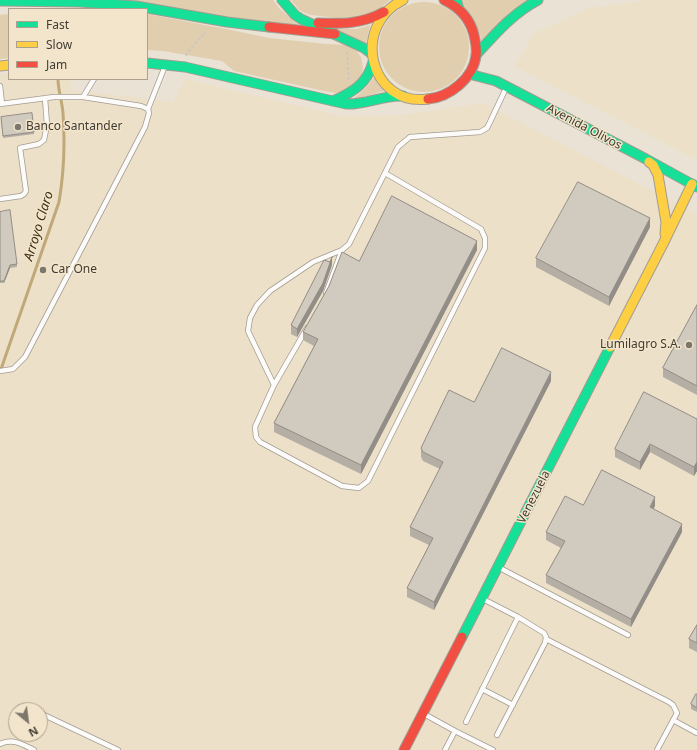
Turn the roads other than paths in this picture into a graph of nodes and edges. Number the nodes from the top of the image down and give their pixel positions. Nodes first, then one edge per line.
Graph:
1 (282, 0) edge
2 (403, 0) edge
3 (444, 0) edge
4 (456, 0) edge
5 (538, 0) edge
6 (0, 1) edge
7 (391, 7) junction
8 (147, 8) edge
9 (148, 8) edge
10 (459, 9) junction
11 (309, 22) junction
12 (250, 24) junction
13 (264, 31) dead end
14 (335, 34) junction
15 (325, 38) dead end
16 (476, 55) junction
17 (372, 58) junction
18 (148, 63) edge
19 (165, 65) junction
20 (469, 74) junction
21 (93, 80) edge
22 (0, 86) edge
23 (506, 86) junction
24 (404, 96) junction
25 (83, 97) junction
26 (45, 98) junction
27 (334, 100) junction
28 (1, 104) edge
29 (148, 109) junction
30 (646, 159) junction
31 (385, 173) junction
32 (694, 186) edge
33 (0, 198) edge
34 (663, 244) junction
35 (342, 250) junction
36 (323, 300) edge
37 (308, 326) edge
38 (0, 371) edge
39 (274, 385) junction
40 (498, 567) junction
41 (482, 599) junction
42 (518, 617) junction
43 (628, 635) dead end
44 (546, 639) junction
45 (482, 689) junction
46 (513, 705) junction
47 (423, 713) junction
48 (48, 717) edge
49 (673, 720) junction
50 (466, 722) dead end
51 (455, 731) junction
52 (697, 733) edge
53 (497, 735) dead end
54 (0, 744) edge
55 (34, 750) edge
56 (118, 750) edge
57 (404, 750) edge
58 (445, 750) edge
59 (493, 750) edge
60 (657, 750) edge

1 - 11 main road
2 - 7 main road
3 - 10 main road
4 - 10 main road
5 - 16 main road
6 - 8 main road
7 - 11 main road
7 - 17 main road
9 - 12 main road
10 - 16 main road
11 - 14 main road
12 - 13 lane
12 - 14 main road
14 - 15 lane
14 - 17 main road
16 - 20 main road
17 - 24 main road
17 - 27 main road
18 - 19 main road
19 - 27 main road
19 - 29 lane
20 - 23 main road, Avenida Olivos
20 - 24 main road
21 - 25 lane
22 - 28 lane
23 - 30 main road, Avenida Olivos
23 - 31 lane
24 - 27 main road
25 - 26 lane
25 - 29 lane
26 - 28 lane
26 - 33 lane
29 - 38 lane
30 - 32 main road, Avenida Olivos
30 - 34 main road
31 - 35 lane
31 - 39 lane
32 - 34 main road, Venezuela
34 - 40 main road, Venezuela
35 - 36 lane
35 - 39 lane
37 - 39 lane
40 - 41 main road, Venezuela
40 - 43 lane
41 - 42 lane
41 - 47 main road, Venezuela
42 - 44 lane
42 - 45 lane
44 - 46 lane
44 - 49 lane
45 - 46 lane
45 - 50 lane
46 - 53 lane
47 - 51 lane
47 - 57 main road, Venezuela
48 - 56 lane
49 - 52 lane
49 - 60 lane
51 - 58 lane
51 - 59 lane
54 - 55 lane

